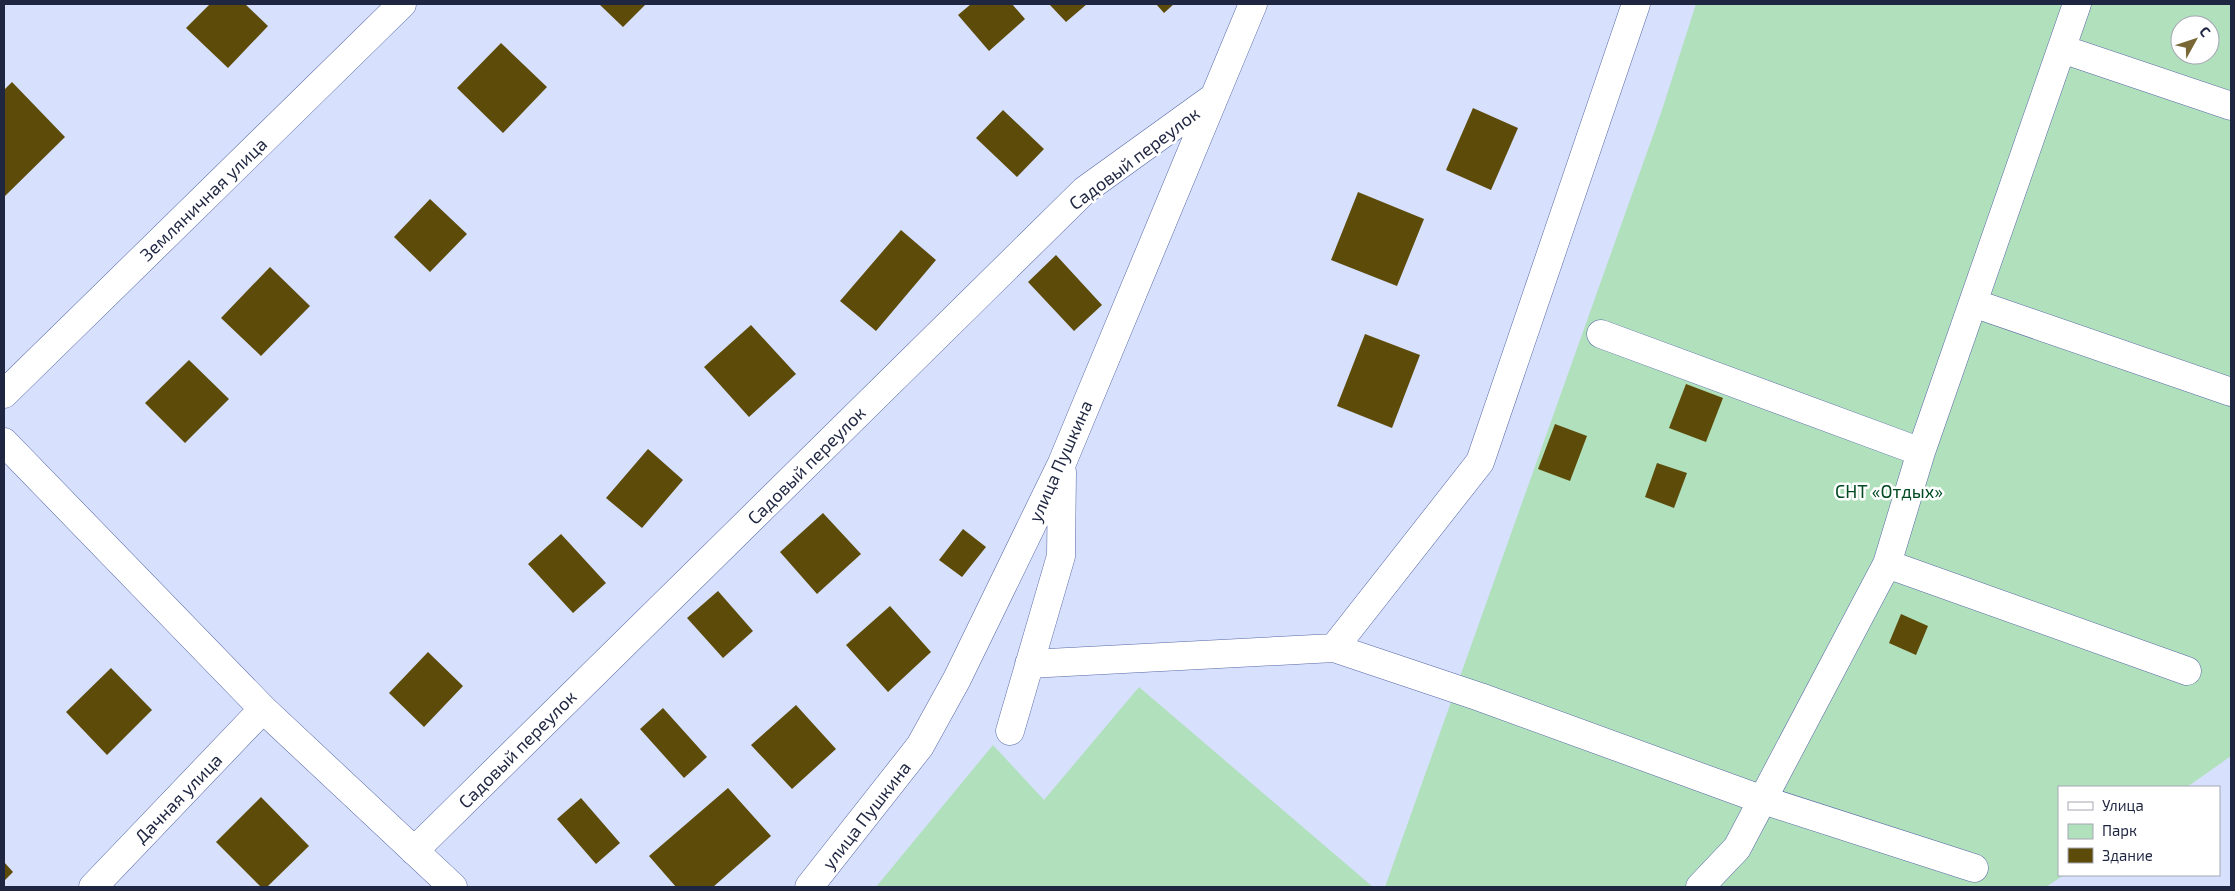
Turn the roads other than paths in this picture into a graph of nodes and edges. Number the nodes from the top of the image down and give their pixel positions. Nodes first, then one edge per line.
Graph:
1 (402, 4) edge
2 (1253, 4) edge
3 (1636, 4) edge
4 (2078, 4) edge
5 (2062, 48) junction
6 (1214, 97) junction
7 (2231, 106) edge
8 (1973, 303) junction
9 (1601, 334) dead end
10 (2231, 392) edge
11 (4, 394) edge
12 (4, 442) edge
13 (1921, 452) junction
14 (1062, 463) junction
15 (1887, 564) junction
16 (1334, 648) junction
17 (1029, 664) junction
18 (2187, 671) dead end
19 (263, 709) junction
20 (1010, 731) dead end
21 (1763, 800) junction
22 (414, 850) junction
23 (1974, 868) dead end
24 (93, 887) edge
25 (453, 887) edge
26 (810, 887) edge
27 (1700, 887) edge

1 - 11 street, Земляничная улица
2 - 6 street, улица Пушкина
3 - 16 street
4 - 5 street
5 - 7 street
5 - 8 street
6 - 14 street, улица Пушкина
6 - 22 street, Садовый переулок
8 - 10 street
8 - 13 street
9 - 13 street
12 - 19 street
13 - 15 street
14 - 17 street
14 - 26 street, улица Пушкина
15 - 18 street
15 - 21 street
16 - 17 street
16 - 21 street
17 - 20 street
19 - 22 street
19 - 24 street, Дачная улица
21 - 23 street
21 - 27 street
22 - 25 street

